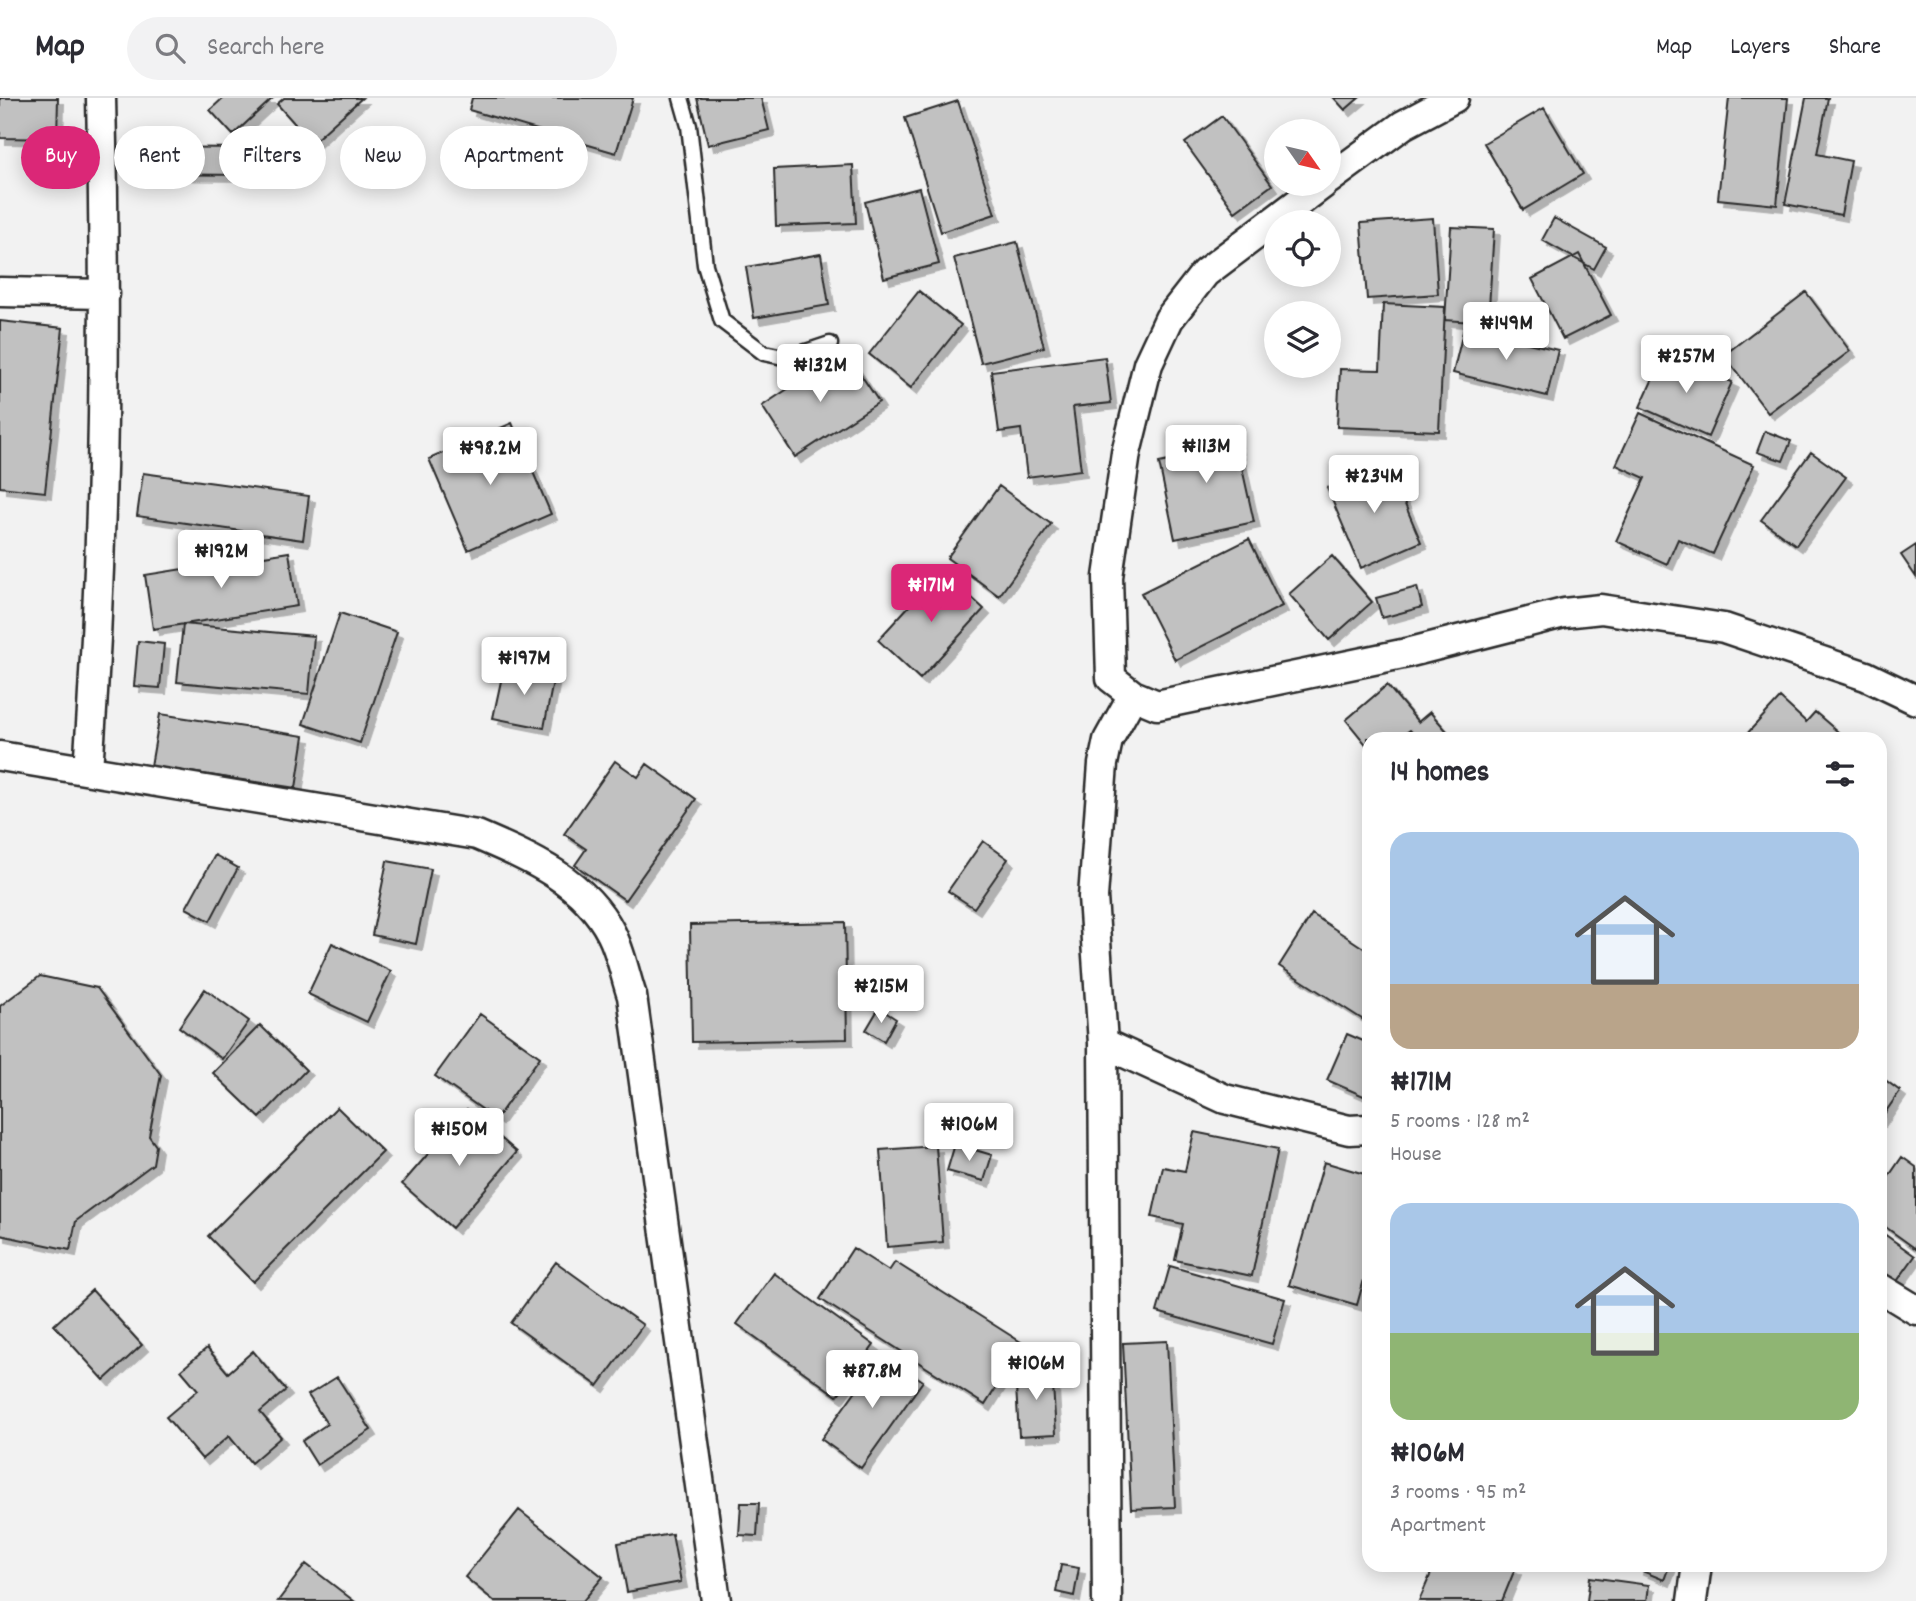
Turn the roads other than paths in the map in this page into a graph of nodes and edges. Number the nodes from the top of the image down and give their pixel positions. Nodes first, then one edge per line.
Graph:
1 (101, 98) edge
2 (681, 98) edge
3 (1454, 98) edge
4 (1341, 170) edge
5 (1307, 196) edge
6 (0, 292) edge
7 (105, 294) junction
8 (830, 344) dead end
9 (1133, 695) junction
10 (1916, 700) edge
11 (0, 755) edge
12 (88, 770) junction
13 (1103, 1043) junction
14 (1362, 1129) edge
15 (1887, 1292) edge
16 (1916, 1310) edge
17 (1696, 1572) edge
18 (716, 1601) edge
19 (1107, 1601) edge
20 (1692, 1601) edge

1 - 7 street
2 - 8 lane
3 - 4 street
5 - 9 street
6 - 7 street
7 - 12 street
9 - 10 street
9 - 13 street
11 - 12 street
12 - 18 street
13 - 14 street
13 - 19 street
15 - 16 street
17 - 20 street

